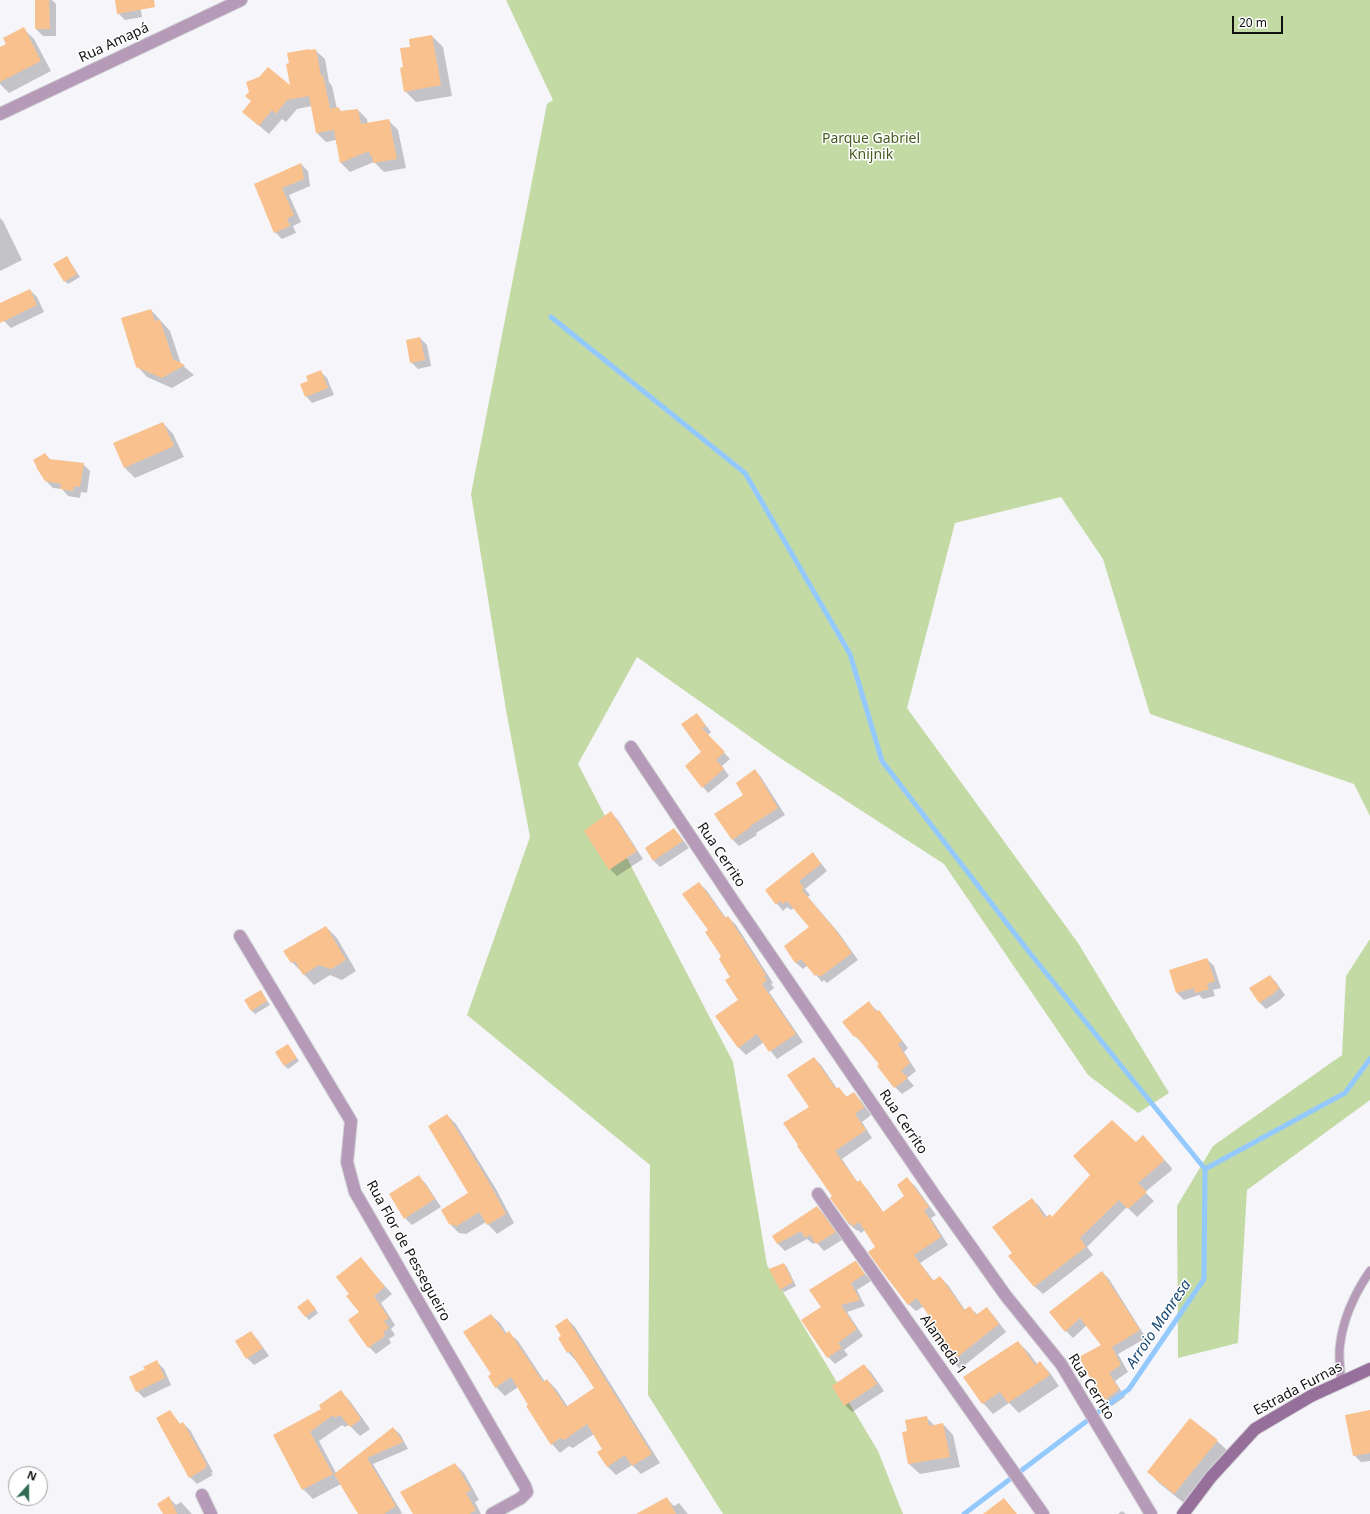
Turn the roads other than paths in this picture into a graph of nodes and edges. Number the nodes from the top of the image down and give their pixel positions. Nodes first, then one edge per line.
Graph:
1 (241, 0) edge
2 (231, 3) edge
3 (0, 114) edge
4 (631, 747) dead end
5 (240, 936) dead end
6 (818, 1194) dead end
7 (1370, 1271) edge
8 (1370, 1369) edge
9 (1341, 1382) junction
10 (202, 1495) dead end
11 (211, 1514) edge
12 (492, 1514) edge
13 (1043, 1514) edge
14 (1152, 1514) edge
15 (1183, 1514) edge

1 - 2 street, Rua Amapá
2 - 3 street, Rua Amapá
4 - 14 street, Rua Cerrito
5 - 12 street, Rua Flor de Pessegueiro
6 - 13 street, Alameda 1
7 - 9 lane
8 - 9 street, Estrada Furnas
9 - 15 street, Estrada Furnas
10 - 11 street

